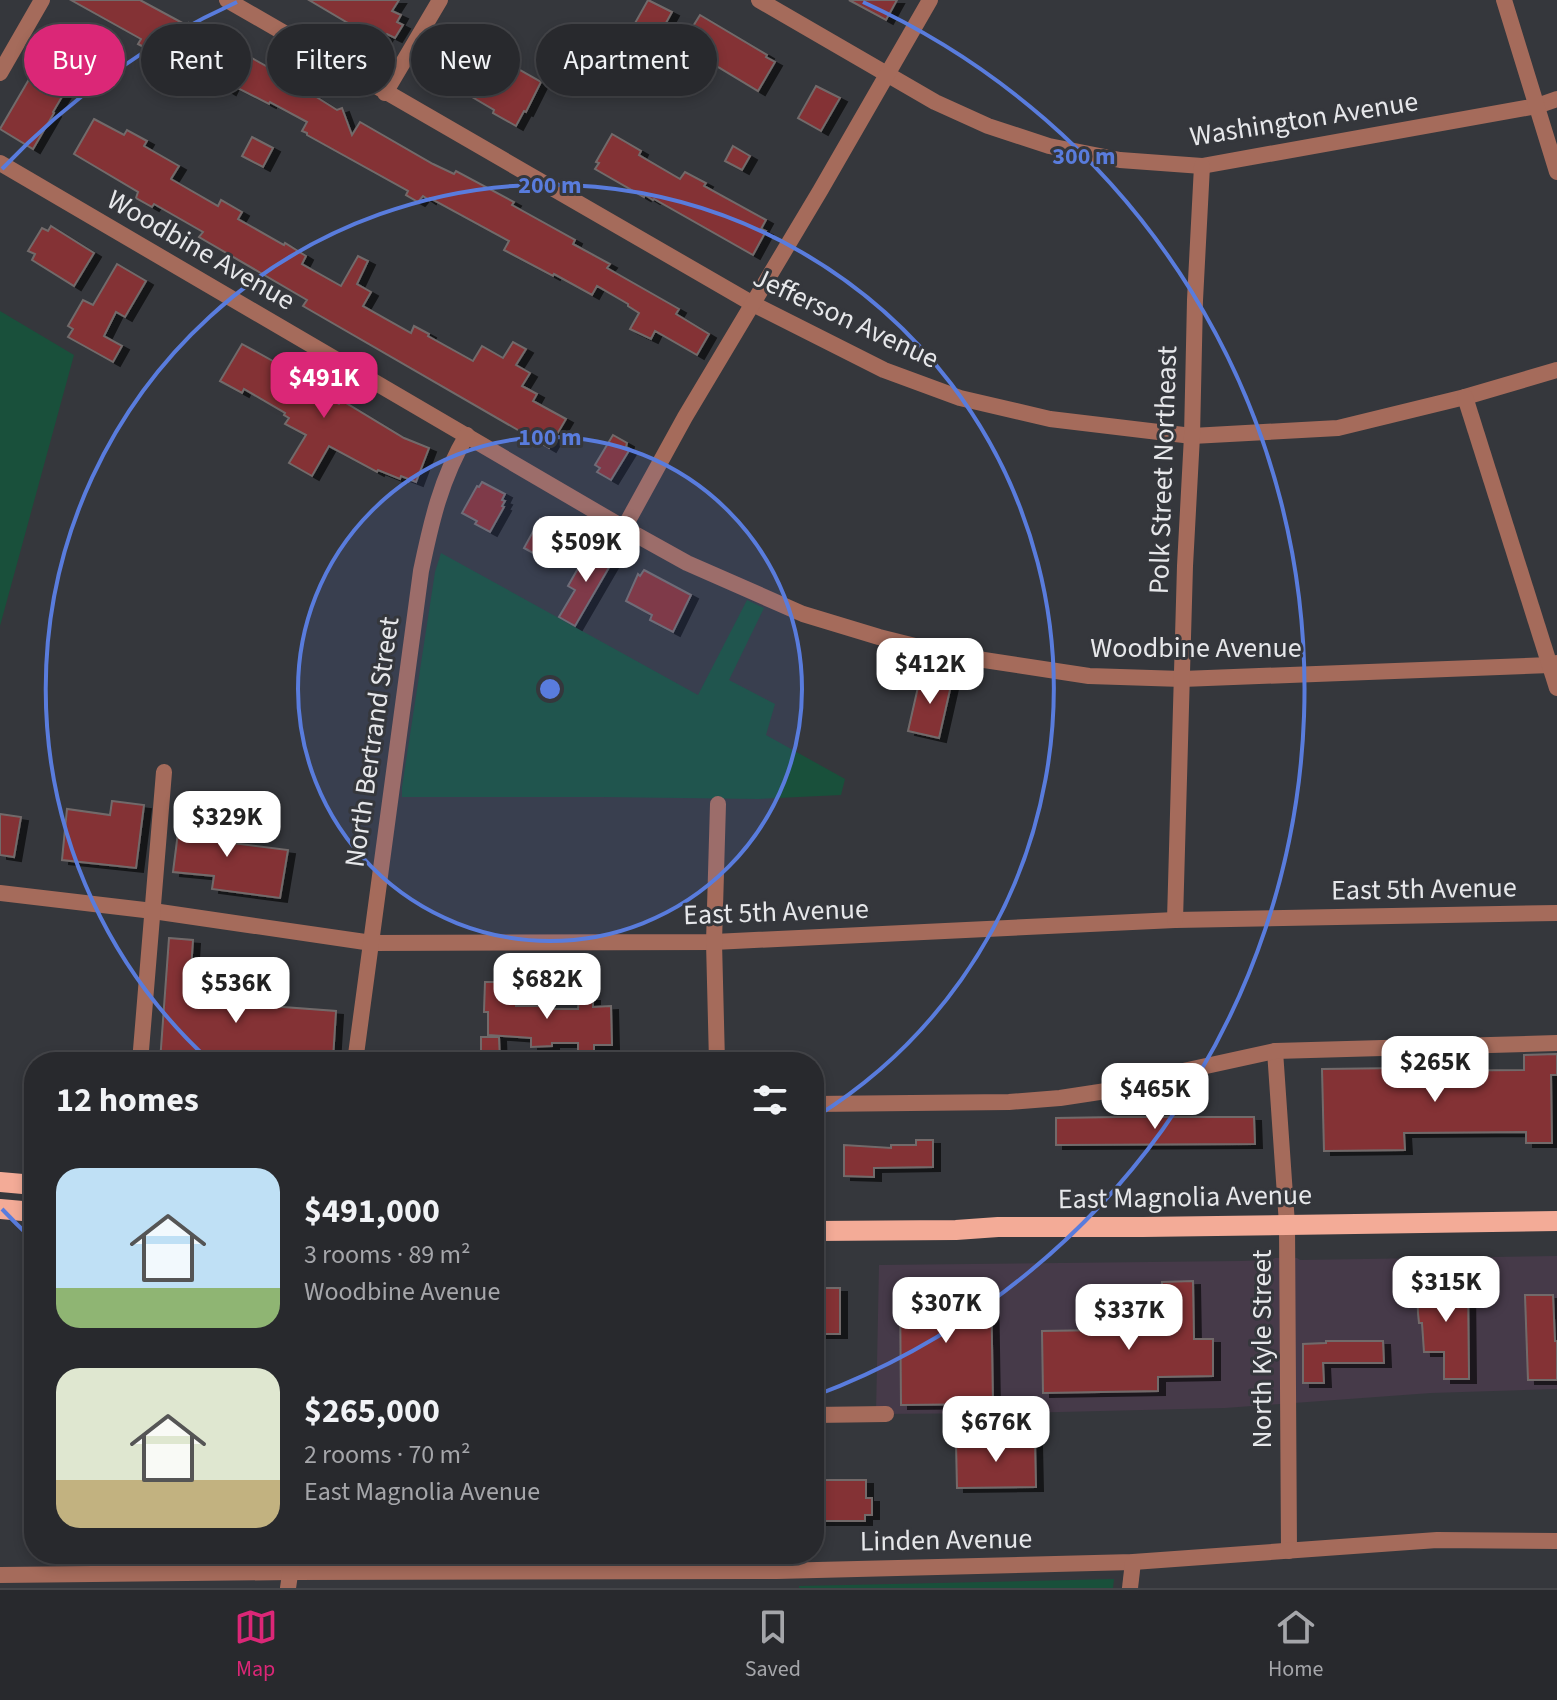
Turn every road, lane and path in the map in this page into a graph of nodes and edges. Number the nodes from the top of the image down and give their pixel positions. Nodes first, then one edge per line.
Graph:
1 (42, 0) edge
2 (227, 0) edge
3 (440, 0) edge
4 (759, 0) edge
5 (930, 0) edge
6 (1504, 0) edge
7 (268, 24) edge
8 (0, 73) edge
9 (886, 74) junction
10 (395, 76) edge
11 (390, 96) edge
12 (1557, 99) edge
13 (1537, 106) junction
14 (0, 163) edge
15 (1202, 166) junction
16 (1557, 172) edge
17 (753, 304) junction
18 (1557, 370) edge
19 (1465, 397) junction
20 (467, 435) junction
21 (1192, 436) junction
22 (624, 528) junction
23 (1553, 664) edge
24 (1182, 679) junction
25 (1557, 688) edge
26 (164, 772) dead end
27 (718, 804) dead end
28 (0, 893) edge
29 (153, 911) junction
30 (1557, 913) edge
31 (1175, 920) junction
32 (714, 942) junction
33 (372, 943) junction
34 (1557, 1043) edge
35 (1275, 1051) junction
36 (141, 1052) edge
37 (356, 1052) edge
38 (717, 1052) edge
39 (824, 1104) edge
40 (0, 1182) edge
41 (24, 1184) edge
42 (0, 1209) edge
43 (24, 1211) edge
44 (1557, 1221) edge
45 (1287, 1224) junction
46 (824, 1231) edge
47 (886, 1414) dead end
48 (824, 1415) edge
49 (1557, 1541) edge
50 (1289, 1551) junction
51 (1133, 1562) junction
52 (777, 1571) junction
53 (0, 1575) edge
54 (289, 1580) edge
55 (546, 1580) edge
56 (777, 1588) edge
57 (1130, 1588) edge

1 - 8 street
2 - 7 street, Jefferson Avenue
3 - 10 street
4 - 9 street, Washington Avenue
5 - 9 street
6 - 13 street
9 - 15 street, Washington Avenue
9 - 17 street
11 - 17 street, Jefferson Avenue
12 - 13 street, Washington Avenue
13 - 15 street, Washington Avenue
13 - 16 street
14 - 20 street, Woodbine Avenue
15 - 21 street, Polk Street Northeast
17 - 21 street, Jefferson Avenue
17 - 22 street
18 - 19 street, Jefferson Avenue
19 - 21 street, Jefferson Avenue
19 - 23 street
20 - 22 street, Woodbine Avenue
20 - 33 street, North Bertrand Street
21 - 24 street, Polk Street Northeast
22 - 24 street, Woodbine Avenue
23 - 24 street, Woodbine Avenue
23 - 25 street
24 - 31 street, Polk Street Northeast
26 - 29 street
27 - 32 street
28 - 29 street, East 5th Avenue
29 - 33 street, East 5th Avenue
29 - 36 street
30 - 31 street, East 5th Avenue
31 - 32 street, East 5th Avenue
32 - 33 street, East 5th Avenue
32 - 38 street
33 - 37 street, North Bertrand Street
34 - 35 street
35 - 39 street
35 - 45 street, North Kyle Street
40 - 41 main road
42 - 43 main road
44 - 45 main road, East Magnolia Avenue
45 - 46 main road, East Magnolia Avenue
45 - 50 street, North Kyle Street
47 - 48 street
49 - 50 street, Linden Avenue
50 - 51 street, Linden Avenue
51 - 52 street, Linden Avenue
51 - 57 street
52 - 55 street, Linden Avenue
52 - 56 street
53 - 54 street, Linden Avenue
54 - 55 street, Linden Avenue

